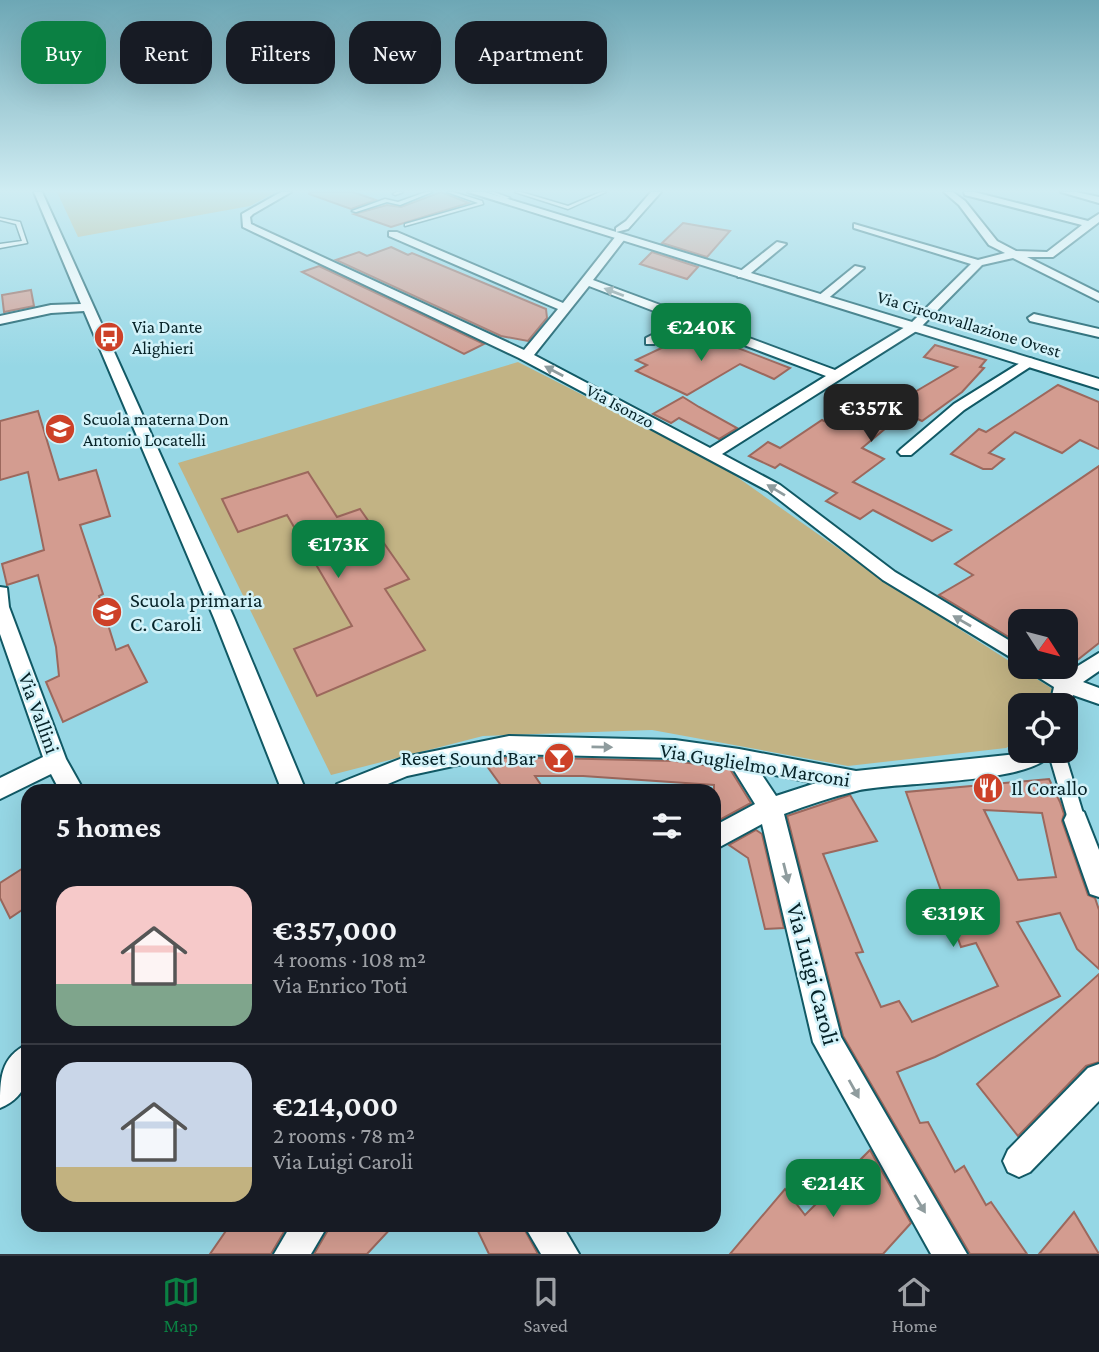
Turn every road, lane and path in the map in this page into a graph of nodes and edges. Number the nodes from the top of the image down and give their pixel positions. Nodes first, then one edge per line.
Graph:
1 (64, 251) edge
2 (301, 251) edge
3 (431, 251) edge
4 (604, 251) edge
5 (672, 251) edge
6 (772, 251) edge
7 (937, 251) edge
8 (1006, 251) edge
9 (1055, 251) edge
10 (1014, 255) junction
11 (978, 263) junction
12 (859, 268) dead end
13 (742, 275) junction
14 (586, 281) junction
15 (1098, 296) edge
16 (821, 299) junction
17 (86, 301) junction
18 (565, 308) junction
19 (1034, 318) dead end
20 (0, 320) edge
21 (691, 320) junction
22 (914, 327) junction
23 (1099, 333) edge
24 (650, 341) dead end
25 (524, 355) junction
26 (1028, 362) junction
27 (838, 376) junction
28 (1099, 384) edge
29 (906, 452) dead end
30 (711, 454) junction
31 (0, 593) edge
32 (1008, 649) edge
33 (1099, 662) edge
34 (1057, 679) edge
35 (1065, 684) junction
36 (1063, 693) edge
37 (1099, 696) edge
38 (739, 758) junction
39 (56, 761) junction
40 (1021, 763) edge
41 (1059, 763) edge
42 (856, 782) junction
43 (68, 784) edge
44 (291, 784) edge
45 (362, 784) edge
46 (0, 789) edge
47 (770, 807) junction
48 (1076, 820) joint
49 (721, 834) edge
50 (1099, 886) edge
51 (21, 1068) edge
52 (1099, 1079) edge
53 (0, 1093) edge
54 (1019, 1161) dead end
55 (306, 1232) edge
56 (546, 1232) edge
57 (291, 1254) edge
58 (562, 1254) edge
59 (950, 1254) edge

1 - 17 street
2 - 25 street, Via Isonzo
3 - 18 street
4 - 14 street
5 - 13 street, Via Circonvallazione Ovest
6 - 13 street
7 - 11 street
8 - 10 street
9 - 10 street
10 - 11 street
10 - 15 street
11 - 22 street
12 - 16 street
13 - 16 street, Via Circonvallazione Ovest
14 - 18 street
21 -> 14 street
16 - 22 street, Via Circonvallazione Ovest
17 - 20 street
17 - 44 street
18 - 25 street
19 - 23 street
21 - 24 street
21 - 27 street
22 - 26 street, Via Circonvallazione Ovest
22 - 27 street
30 -> 25 street, Via Isonzo
26 - 28 street, Via Circonvallazione Ovest
26 - 29 street
27 - 30 street
32 -> 30 street, Via Isonzo
31 - 39 street, Via Vallini
33 - 35 street
34 - 35 street
35 - 36 street
35 - 37 street
38 - 42 street, Via Guglielmo Marconi
45 -> 38 street, Via Guglielmo Marconi
38 - 47 street, Via Luigi Caroli
39 - 43 street, Via Vallini
39 - 46 street
40 - 42 street, Via Guglielmo Marconi
41 - 48 street
42 - 47 street
47 - 49 street
47 -> 59 street, Via Luigi Caroli
48 - 50 street
51 - 53 street
52 - 54 street
55 - 57 street
56 - 58 street

